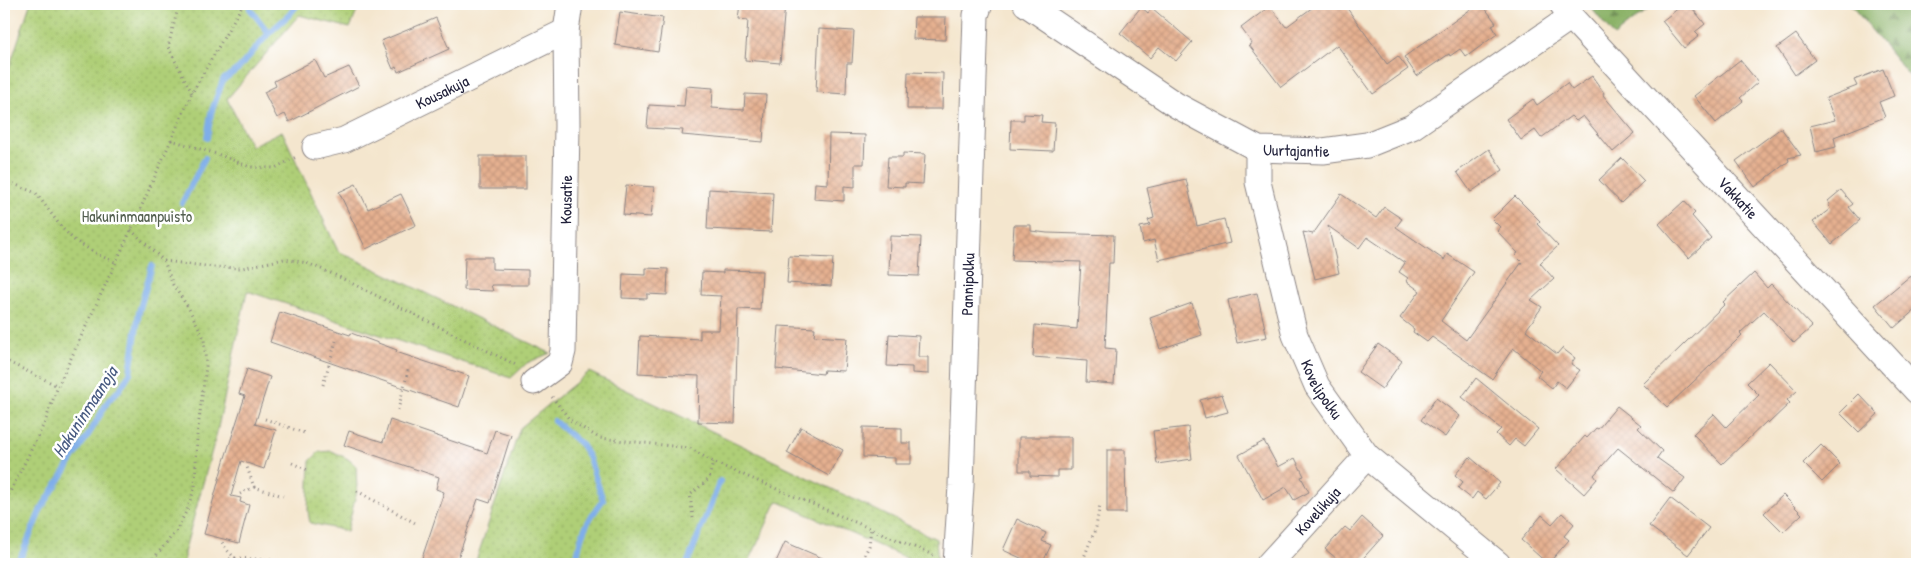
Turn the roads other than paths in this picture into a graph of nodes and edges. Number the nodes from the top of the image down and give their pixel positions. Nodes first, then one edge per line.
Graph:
1 (570, 4) edge
2 (980, 4) edge
3 (1026, 4) edge
4 (1567, 10) edge
5 (566, 31) junction
6 (315, 147) road end
7 (1258, 149) junction
8 (534, 382) road end
9 (1917, 391) edge
10 (1367, 456) junction
11 (948, 561) edge
12 (1269, 564) edge
13 (1498, 564) edge

1 - 5 street, Kousatie
2 - 11 street, Pannipolku
3 - 7 street, Uurtajantie
4 - 7 street, Uurtajantie
4 - 9 street, Vakkatie
5 - 6 street, Kousakuja
5 - 8 street, Kousatie
7 - 10 street, Kovelipolku
10 - 12 street, Kovelikuja
10 - 13 street, Kovelipolku

